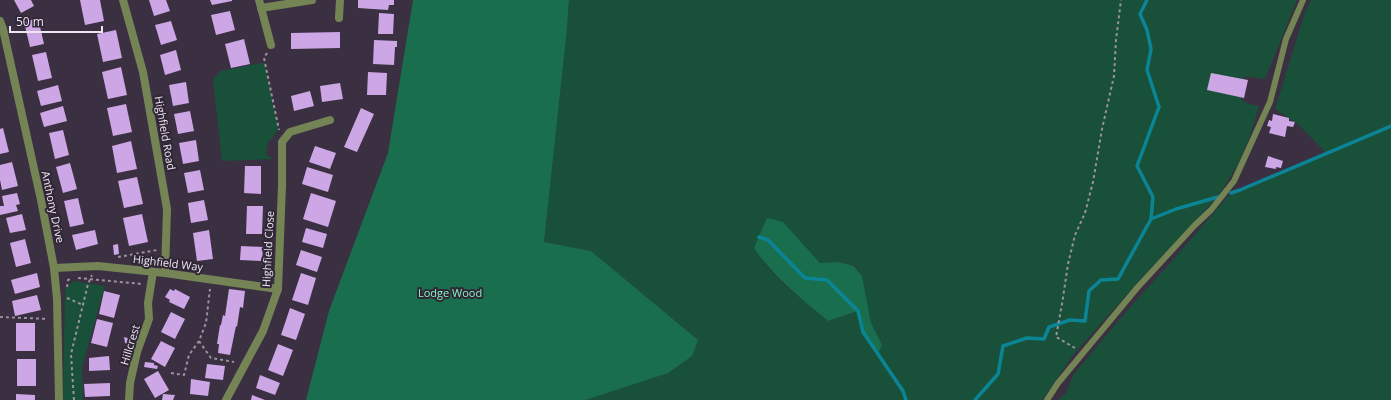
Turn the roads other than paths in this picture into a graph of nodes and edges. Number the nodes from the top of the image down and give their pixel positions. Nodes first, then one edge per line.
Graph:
1 (123, 0) edge
2 (312, 0) edge
3 (340, 0) edge
4 (1303, 0) edge
5 (260, 4) edge
6 (339, 18) dead end
7 (0, 21) edge
8 (271, 45) road end
9 (330, 120) dead end
10 (54, 268) junction
11 (153, 272) junction
12 (165, 273) junction
13 (278, 289) junction
14 (59, 400) edge
15 (128, 400) edge
16 (226, 400) edge
17 (1047, 400) edge

1 - 12 street, Highfield Road
2 - 5 street
3 - 6 street
4 - 17 lane
5 - 8 street
7 - 10 street, Anthony Drive
9 - 13 street, Highfield Close
10 - 11 street, Highfield Way
10 - 14 street, Anthony Drive
11 - 12 street, Highfield Way
11 - 15 street, Hillcrest
12 - 13 street, Highfield Way
13 - 16 street, Highfield Close

